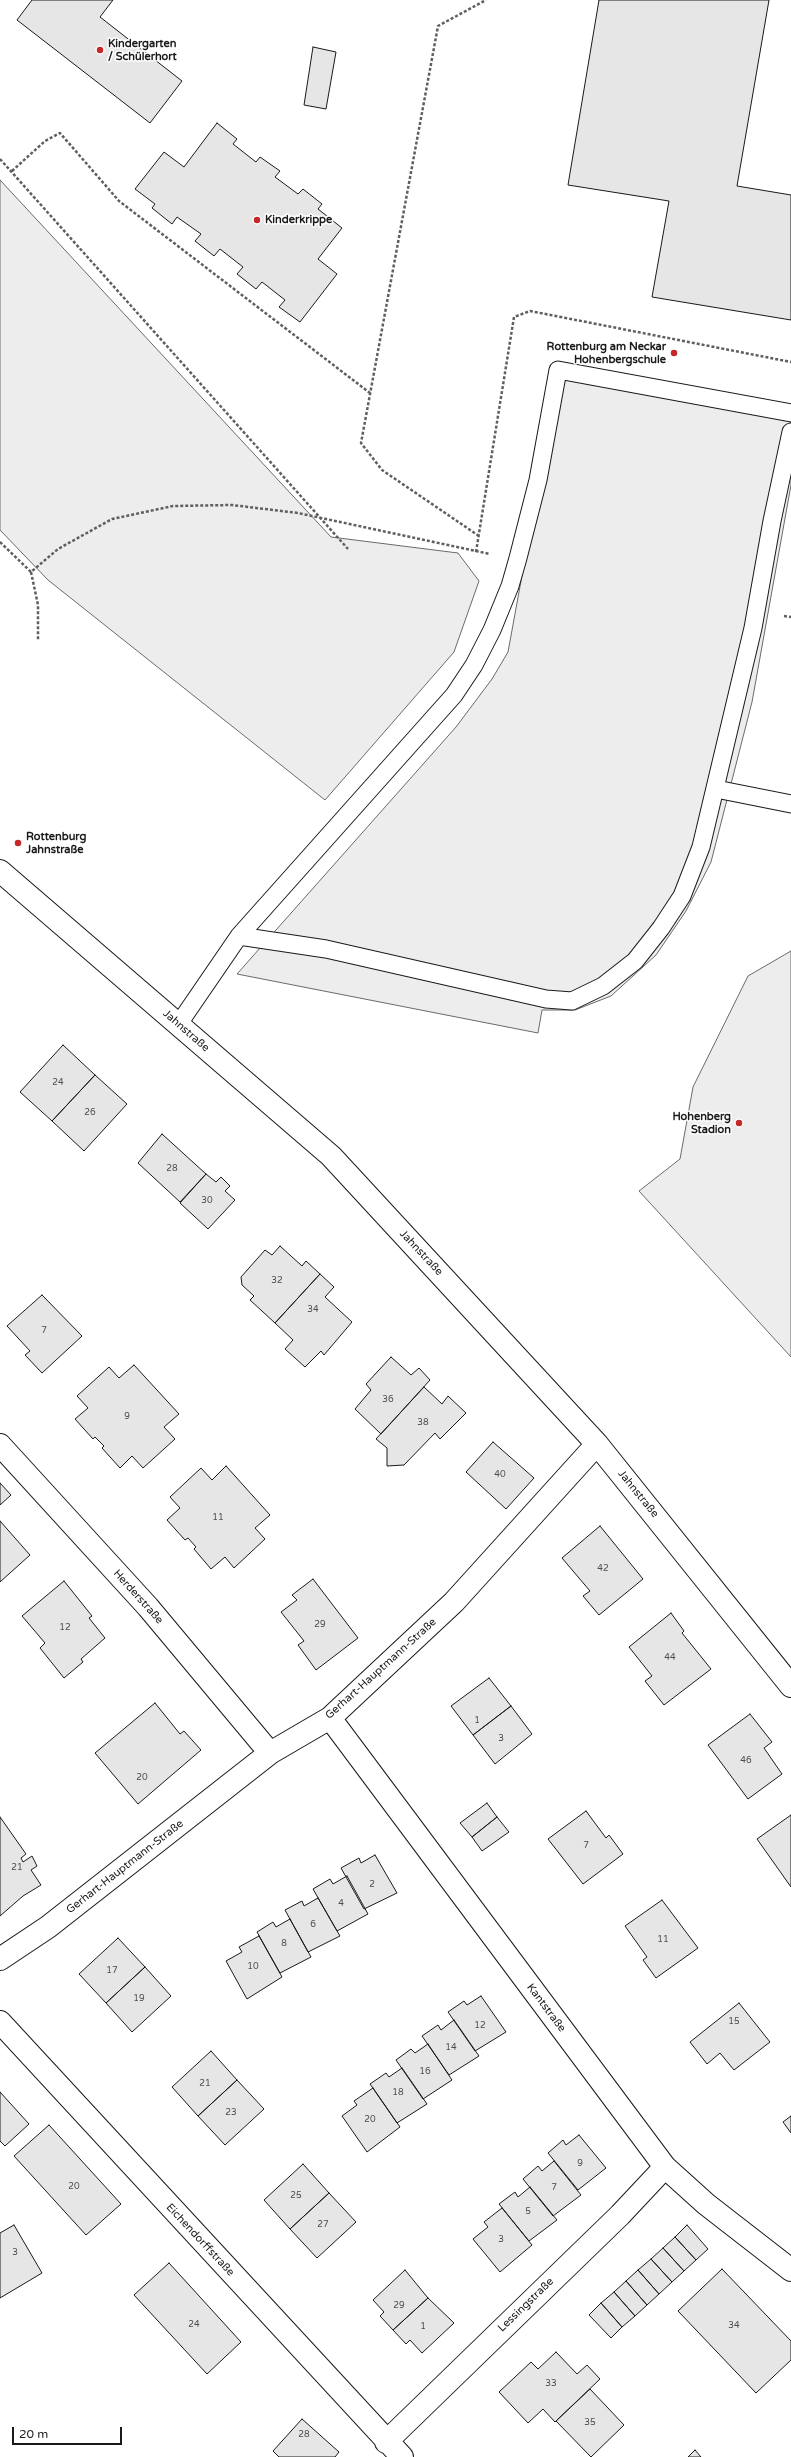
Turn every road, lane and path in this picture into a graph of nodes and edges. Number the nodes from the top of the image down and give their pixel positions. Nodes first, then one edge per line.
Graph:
1 (486, 0) edge
2 (0, 159) edge
3 (12, 171) junction
4 (370, 393) junction
5 (791, 413) edge
6 (791, 432) edge
7 (320, 518) junction
8 (479, 536) dead end
9 (0, 542) edge
10 (348, 549) dead end
11 (518, 558) junction
12 (31, 572) junction
13 (38, 640) dead end
14 (716, 789) junction
15 (791, 804) edge
16 (0, 870) edge
17 (238, 936) junction
18 (178, 1025) junction
19 (597, 1444) junction
20 (0, 1445) edge
21 (791, 1686) edge
22 (330, 1718) junction
23 (270, 1753) junction
24 (0, 1959) edge
25 (0, 2022) edge
26 (665, 2167) junction
27 (791, 2270) edge
28 (386, 2442) junction
29 (402, 2457) edge

1 - 4 path
2 - 3 path
3 - 4 path
3 - 7 path
4 - 8 path
5 - 11 lane
6 - 14 lane
7 - 10 path
7 - 11 path
7 - 12 path
9 - 12 path
11 - 17 lane
12 - 13 path
14 - 15 lane
14 - 17 lane
16 - 18 street, Jahnstraße
17 - 18 lane
18 - 19 street, Jahnstraße
19 - 21 street, Jahnstraße
19 - 22 street, Gerhart-Hauptmann-Straße
20 - 23 street, Herderstraße
22 - 23 street, Gerhart-Hauptmann-Straße
22 - 26 street, Kantstraße
23 - 24 street, Gerhart-Hauptmann-Straße
25 - 28 street, Eichendorffstraße
26 - 27 street, Kantstraße
26 - 28 street, Lessingstraße
28 - 29 street, Eichendorffstraße

